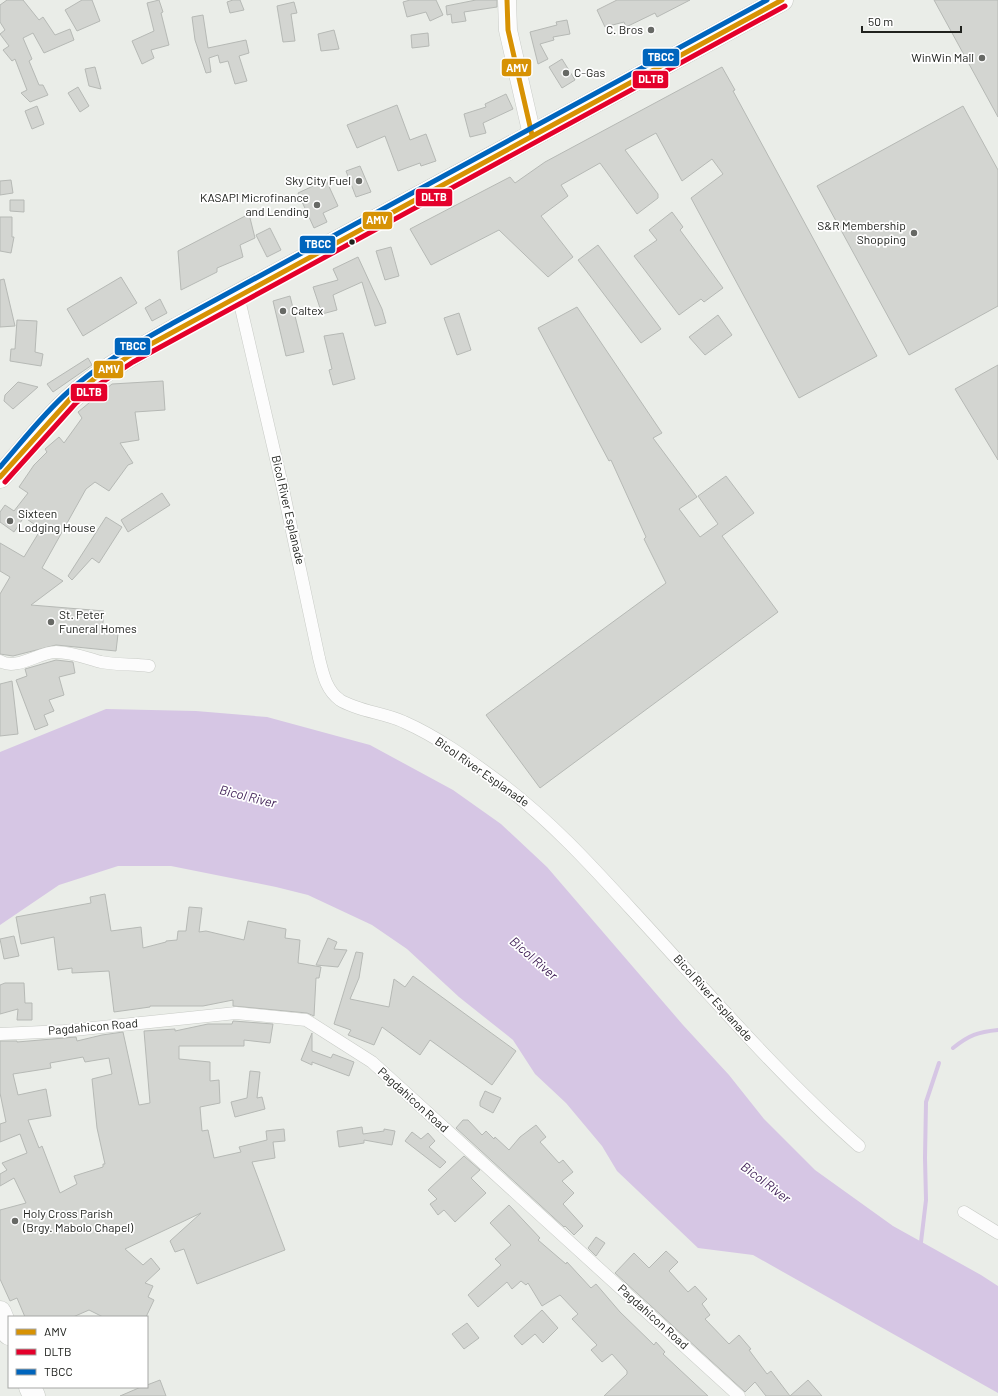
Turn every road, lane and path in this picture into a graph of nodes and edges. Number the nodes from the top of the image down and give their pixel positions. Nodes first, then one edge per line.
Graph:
1 (507, 0) edge
2 (782, 0) edge
3 (532, 136) junction
4 (238, 295) junction
5 (5, 471) edge
6 (0, 492) edge
7 (0, 661) edge
8 (149, 666) dead end
9 (0, 1034) edge
10 (859, 1146) dead end
11 (964, 1212) dead end
12 (998, 1233) edge
13 (0, 1312) edge
14 (8, 1332) edge
15 (739, 1396) edge

1 - 3 main road
2 - 3 highway
3 - 4 highway
4 - 5 highway
4 - 10 street, Bicol River Esplanade
5 - 6 highway
7 - 8 street
9 - 15 street, Pagdahicon Road
11 - 12 street
13 - 14 highway

